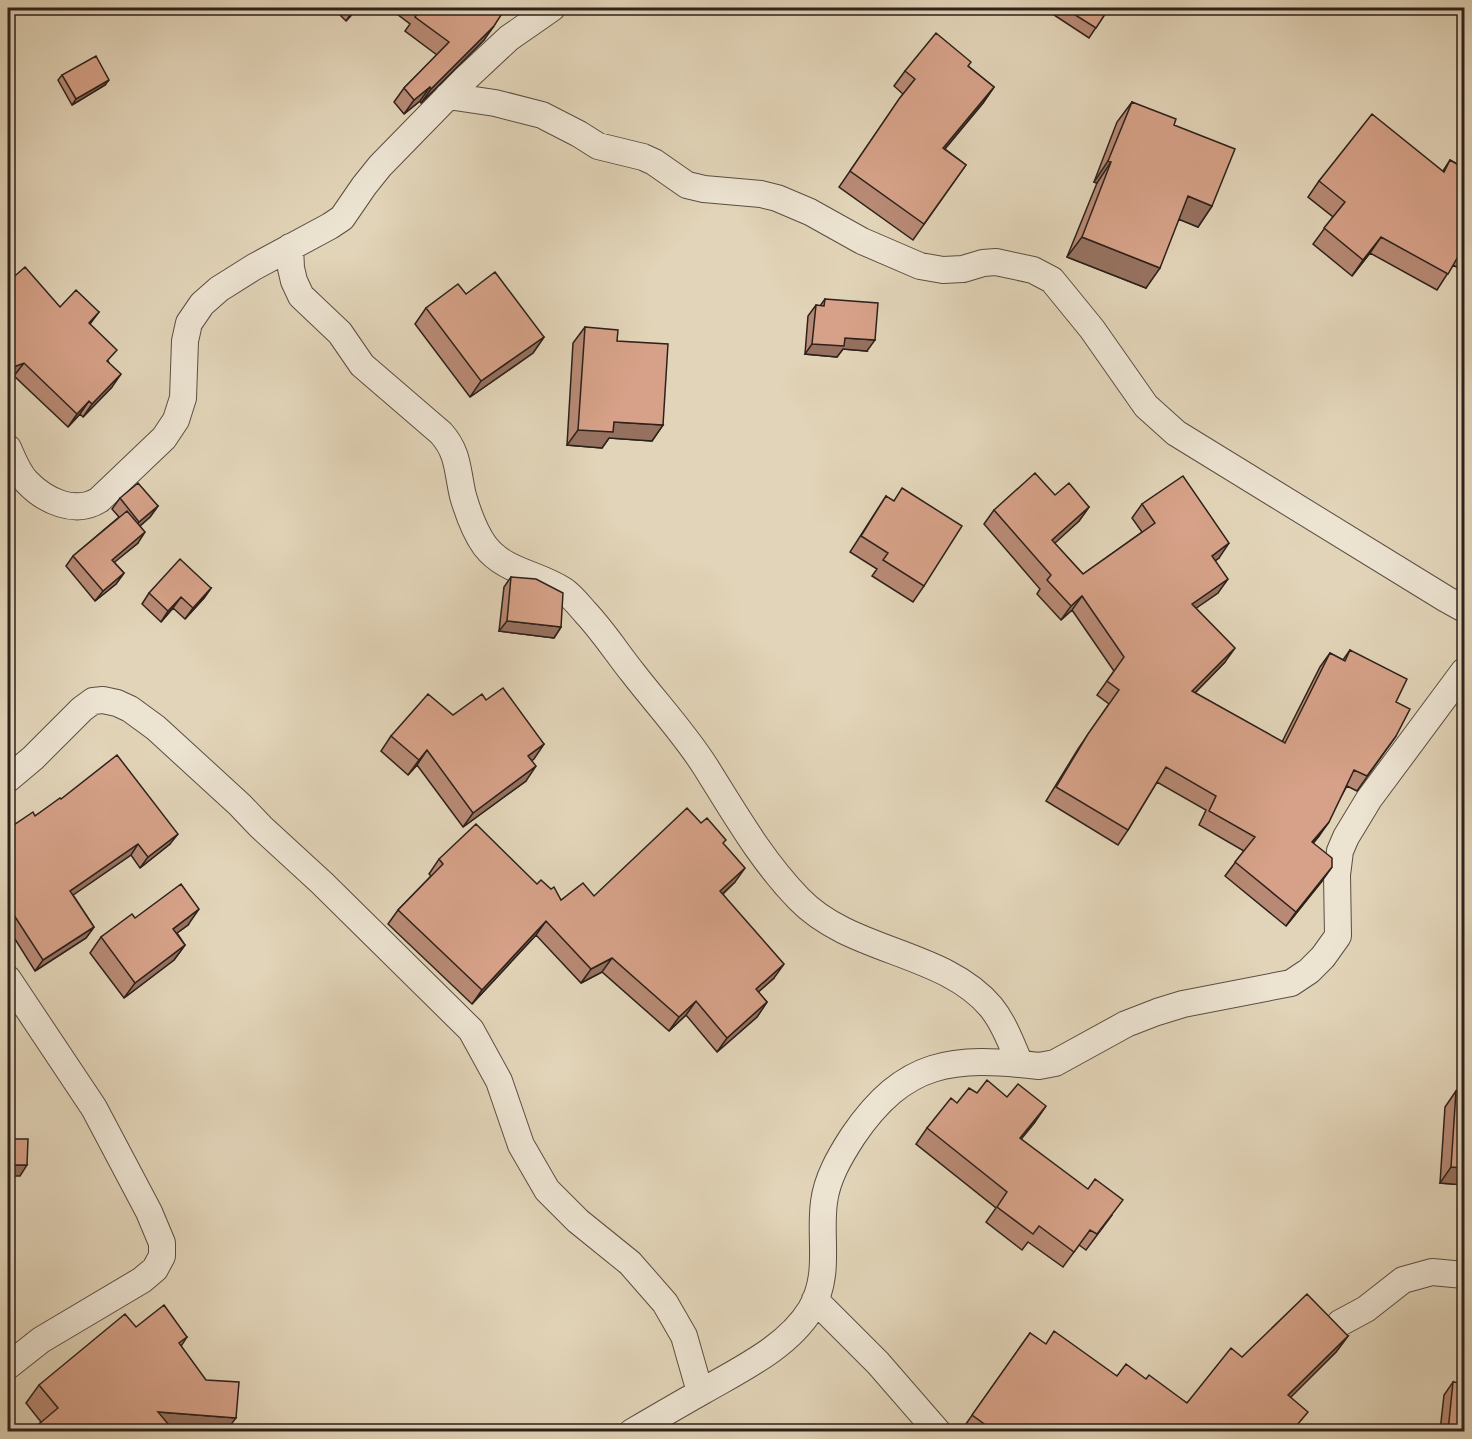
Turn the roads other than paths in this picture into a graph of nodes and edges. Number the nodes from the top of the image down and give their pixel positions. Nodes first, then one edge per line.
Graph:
1 (552, 8) edge
2 (448, 96) junction
3 (290, 247) junction
4 (8, 448) edge
5 (1464, 609) edge
6 (1464, 671) edge
7 (8, 779) edge
8 (8, 980) edge
9 (1020, 1064) junction
10 (1464, 1275) edge
11 (815, 1300) junction
12 (1340, 1323) dead end
13 (8, 1366) edge
14 (700, 1392) junction
15 (632, 1431) edge
16 (938, 1431) edge

1 - 2 street
2 - 3 street
2 - 5 street
3 - 4 street
3 - 9 street
6 - 9 street
7 - 14 street
8 - 13 street
9 - 11 street
10 - 12 street
11 - 14 street
11 - 16 street
14 - 15 street

